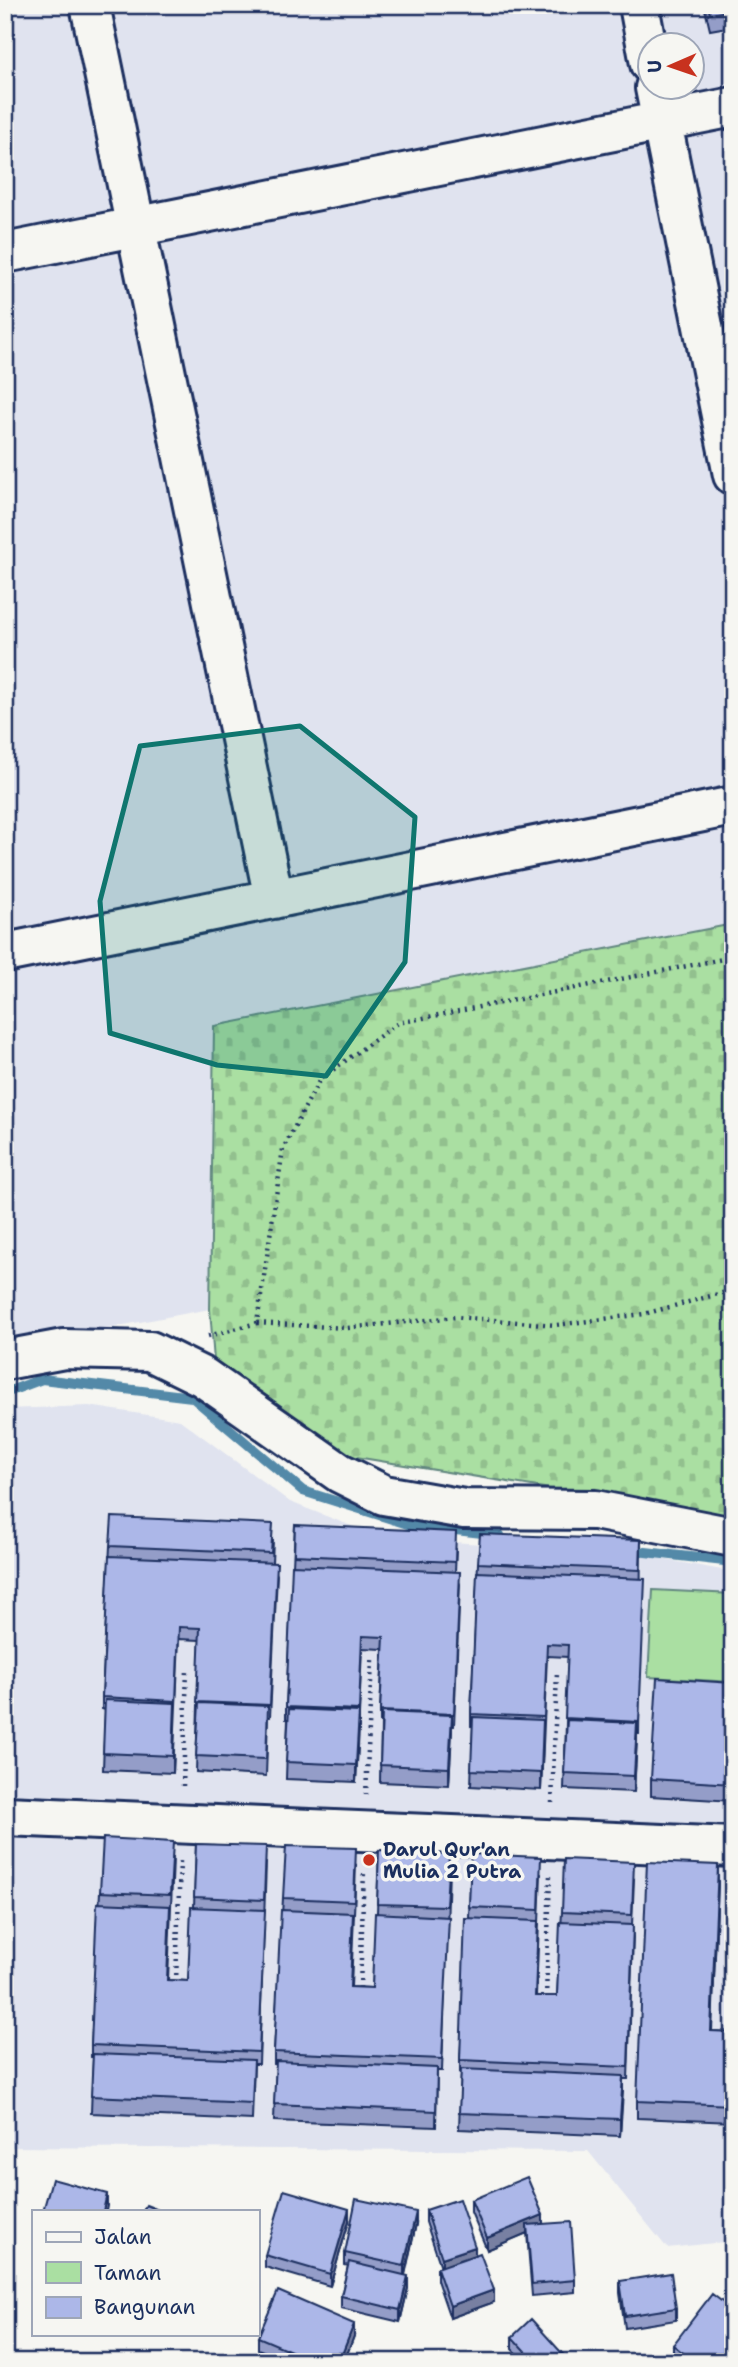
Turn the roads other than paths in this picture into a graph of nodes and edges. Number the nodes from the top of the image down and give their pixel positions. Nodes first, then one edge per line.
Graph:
1 (90, 5) edge
2 (639, 5) edge
3 (644, 32) edge
4 (658, 104) edge
5 (733, 107) edge
6 (136, 228) junction
7 (5, 253) edge
8 (733, 474) edge
9 (733, 806) edge
10 (274, 899) junction
11 (5, 953) edge
12 (5, 1360) edge
13 (733, 1537) edge
14 (5, 1816) edge
15 (733, 1847) edge

1 - 6 street
2 - 3 street
4 - 5 street
4 - 6 street
4 - 8 street
6 - 7 street
6 - 10 street
9 - 10 street
10 - 11 street
12 - 13 street
14 - 15 street

